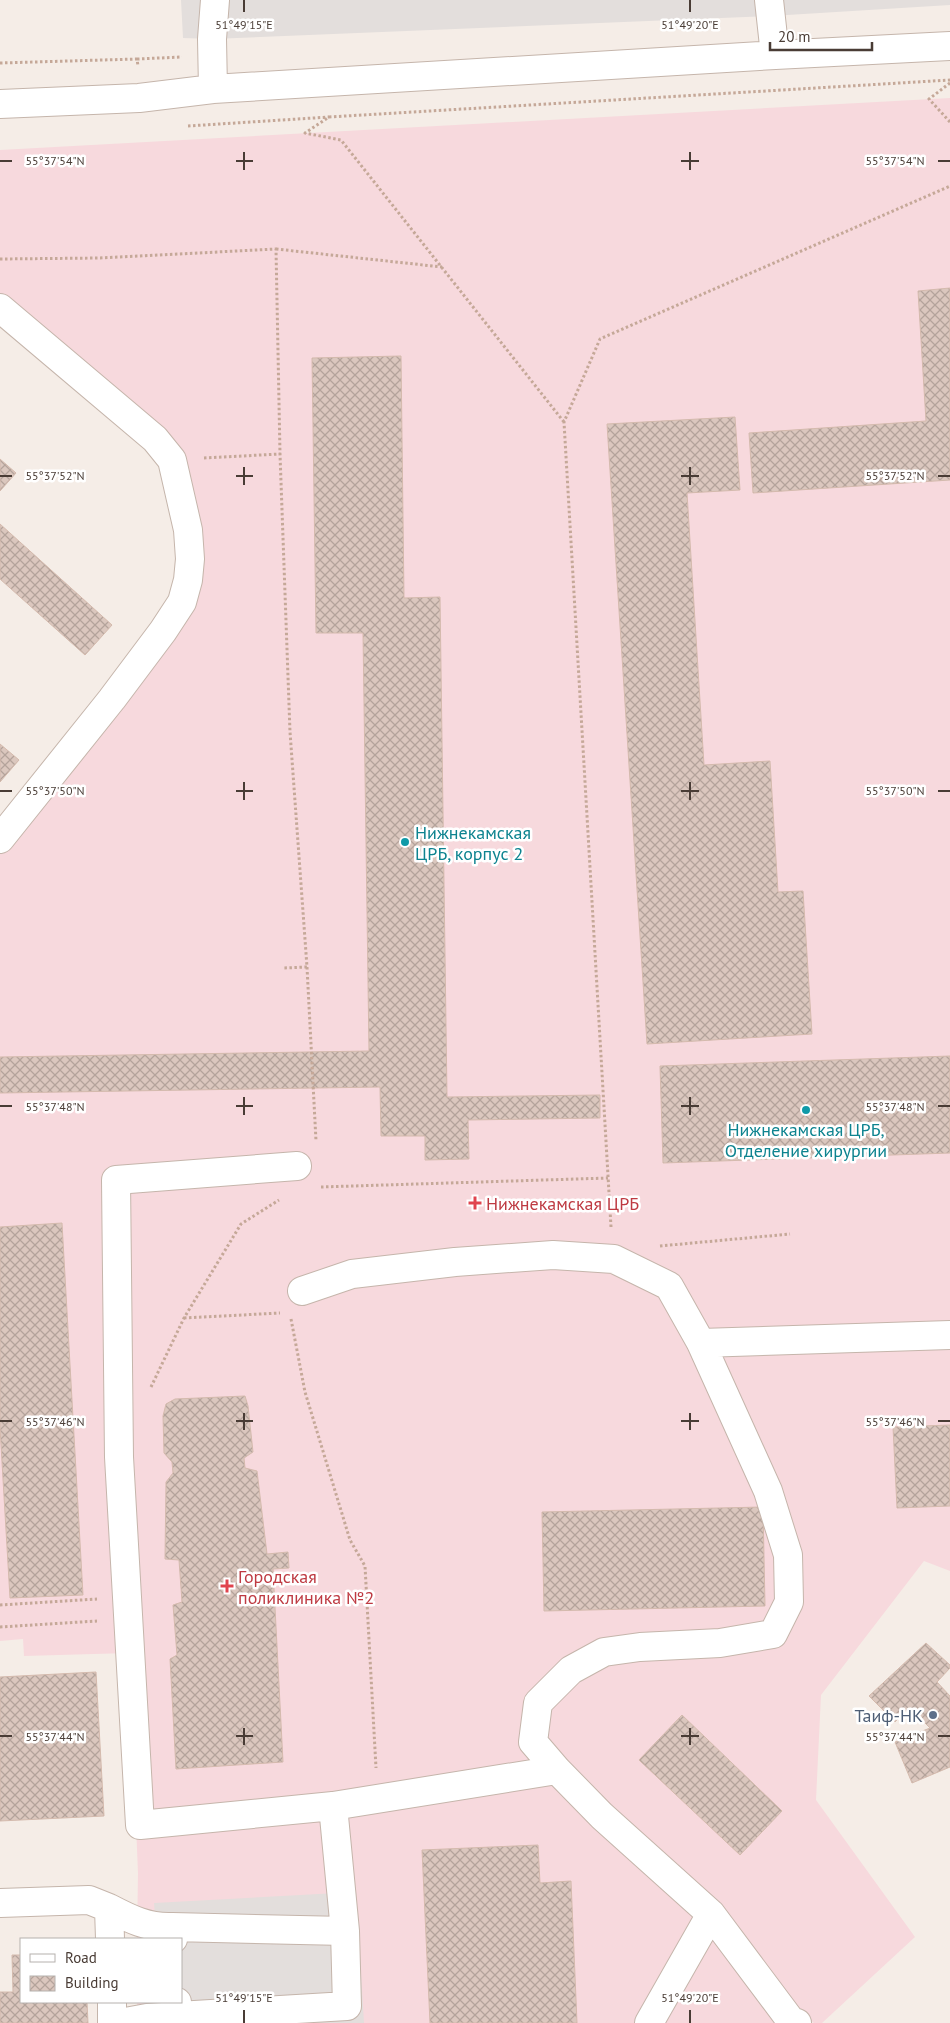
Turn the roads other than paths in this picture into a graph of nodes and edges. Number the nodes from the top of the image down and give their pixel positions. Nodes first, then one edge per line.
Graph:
1 (215, 0) edge
2 (769, 0) edge
3 (950, 46) edge
4 (775, 55) junction
5 (213, 89) junction
6 (0, 104) edge
7 (0, 308) edge
8 (0, 839) edge
9 (297, 1166) dead end
10 (302, 1290) dead end
11 (950, 1335) edge
12 (701, 1343) junction
13 (557, 1770) junction
14 (333, 1806) junction
15 (0, 1903) edge
16 (109, 1908) junction
17 (711, 1914) junction
18 (345, 1931) junction
19 (172, 1933) edge
20 (110, 1938) edge
21 (112, 2003) edge
22 (177, 2009) edge
23 (112, 2023) edge
24 (120, 2023) edge
25 (648, 2023) edge
26 (797, 2023) edge

1 - 5 lane
2 - 4 lane
3 - 4 lane
4 - 5 lane
5 - 6 lane
7 - 8 lane
9 - 14 lane
10 - 12 lane
11 - 12 lane
12 - 13 lane
13 - 14 lane
13 - 17 lane
14 - 18 lane
15 - 16 lane
16 - 19 lane
16 - 20 lane
17 - 25 lane
17 - 26 lane
18 - 19 lane
18 - 22 lane
21 - 23 lane
22 - 24 lane

